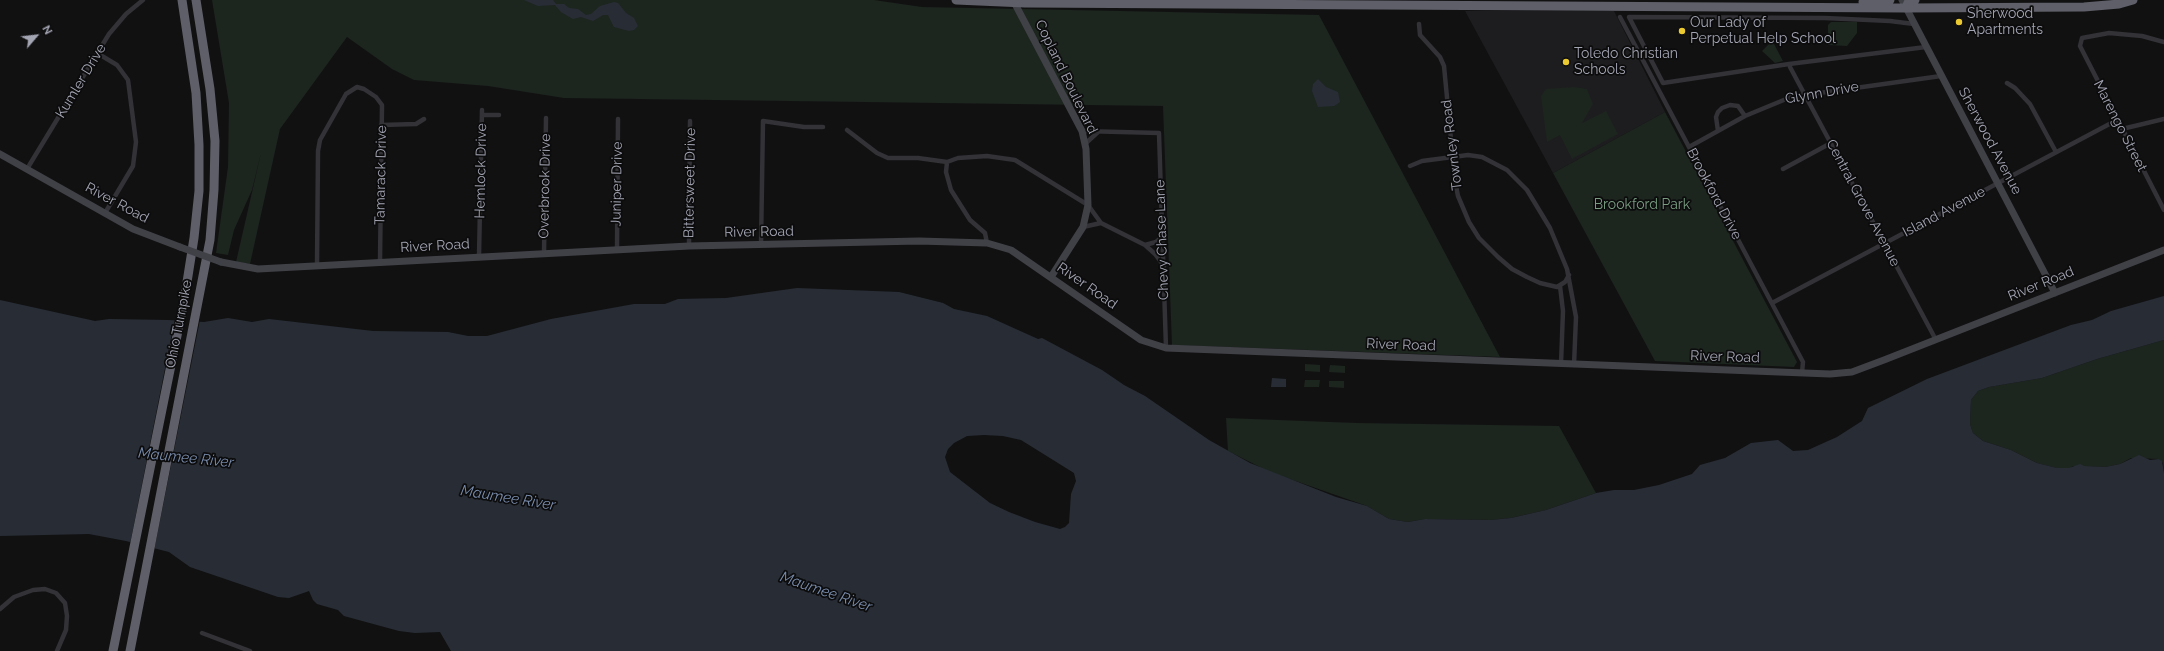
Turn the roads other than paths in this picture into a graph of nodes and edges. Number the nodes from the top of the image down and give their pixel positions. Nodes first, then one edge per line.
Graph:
1 (143, 0) edge
2 (182, 0) edge
3 (196, 0) edge
4 (956, 0) edge
5 (1890, 0) edge
6 (1915, 0) edge
7 (2133, 0) edge
8 (1015, 1) edge
9 (1904, 4) edge
10 (1800, 7) junction
11 (1620, 17) dead end
12 (1419, 24) dead end
13 (1914, 24) junction
14 (2164, 42) edge
15 (1926, 47) junction
16 (98, 53) junction
17 (1790, 67) dead end
18 (1941, 76) junction
19 (2008, 83) dead end
20 (1805, 94) junction
21 (499, 115) dead end
22 (1745, 116) junction
23 (546, 118) dead end
24 (424, 119) dead end
25 (618, 119) dead end
26 (2164, 119) edge
27 (690, 120) dead end
28 (2117, 120) junction
29 (382, 125) junction
30 (823, 127) dead end
31 (2122, 129) junction
32 (846, 130) dead end
33 (1082, 131) junction
34 (1718, 131) junction
35 (1099, 132) junction
36 (1831, 143) junction
37 (1085, 144) junction
38 (1688, 147) junction
39 (2056, 152) junction
40 (0, 154) edge
41 (1452, 157) junction
42 (947, 162) junction
43 (1410, 166) dead end
44 (1783, 169) dead end
45 (27, 170) junction
46 (1997, 183) junction
47 (1088, 205) junction
48 (2164, 210) edge
49 (105, 213) junction
50 (1101, 223) junction
51 (1083, 227) junction
52 (1163, 236) junction
53 (987, 243) junction
54 (1884, 243) junction
55 (761, 244) junction
56 (1145, 245) junction
57 (689, 246) junction
58 (617, 250) junction
59 (2164, 250) edge
60 (544, 254) junction
61 (479, 257) junction
62 (380, 262) junction
63 (317, 266) junction
64 (1164, 266) junction
65 (1568, 275) junction
66 (1051, 277) junction
67 (1560, 286) junction
68 (2055, 293) junction
69 (1772, 304) junction
70 (1936, 340) junction
71 (1166, 348) junction
72 (1561, 364) junction
73 (1574, 364) junction
74 (1802, 373) junction
75 (0, 609) edge
76 (202, 633) dead end
77 (57, 651) edge
78 (113, 651) edge
79 (130, 651) edge
80 (250, 651) edge

1 - 16 street, Kumler Drive
2 - 78 highway, Ohio Turnpike
3 - 79 highway, Ohio Turnpike
4 - 8 highway
5 - 10 highway
6 - 9 highway
7 - 9 highway
8 - 10 highway
8 - 33 street, Copland Boulevard
9 - 10 highway
9 - 13 street, Sherwood Avenue
11 - 38 street, Brookford Drive
12 - 41 street, Townley Road
13 - 15 street, Sherwood Avenue
13 - 15 street
14 - 28 street, Marengo Street
15 - 18 street, Sherwood Avenue
16 - 45 street, Kumler Drive
16 - 49 street
17 - 20 street, Central Grove Avenue
18 - 20 street, Glynn Drive
18 - 46 street, Sherwood Avenue
19 - 39 street
20 - 22 street, Glynn Drive
20 - 36 street, Central Grove Avenue
21 - 61 street, Hemlock Drive
22 - 34 street, Glynn Drive
22 - 34 street
23 - 60 street, Overbrook Drive
24 - 29 street
25 - 58 street, Juniper Drive
26 - 31 street
27 - 57 street, Bittersweet Drive
28 - 31 street, Marengo Street
28 - 39 street, Island Avenue
29 - 62 street, Tamarack Drive
29 - 63 street, Tamarack Drive
30 - 55 street
31 - 48 street, Marengo Street
32 - 42 street
33 - 35 street
33 - 37 street, Copland Boulevard
34 - 38 street, Glynn Drive
35 - 37 street
35 - 52 street, Chevy Chase Lane
36 - 44 street
36 - 54 street, Central Grove Avenue
37 - 47 street, Copland Boulevard
38 - 69 street, Brookford Drive
39 - 46 street, Island Avenue
40 - 45 street, River Road
41 - 43 street
41 - 65 street
41 - 67 street, Townley Road
42 - 47 street
42 - 53 street
45 - 49 street, River Road
46 - 54 street, Island Avenue
46 - 68 street, Sherwood Avenue
47 - 50 street
47 - 51 street, Copland Boulevard
49 - 63 street, River Road, bridge
50 - 51 street
50 - 56 street
51 - 66 street, Copland Boulevard
52 - 56 street
52 - 64 street, Chevy Chase Lane
53 - 55 street, River Road
53 - 66 street, River Road
54 - 69 street, Island Avenue
54 - 70 street, Central Grove Avenue
55 - 57 street, River Road
56 - 64 street
57 - 58 street, River Road
58 - 60 street, River Road
59 - 68 street, River Road
60 - 61 street, River Road
61 - 62 street, River Road
62 - 63 street, River Road
64 - 71 street, Chevy Chase Lane
65 - 67 street
65 - 73 street
66 - 71 street, River Road
67 - 72 street
68 - 70 street, River Road
69 - 74 street, Brookford Drive
70 - 74 street, River Road
71 - 72 street, River Road
72 - 73 street, River Road
73 - 74 street, River Road
75 - 77 street
76 - 80 street

